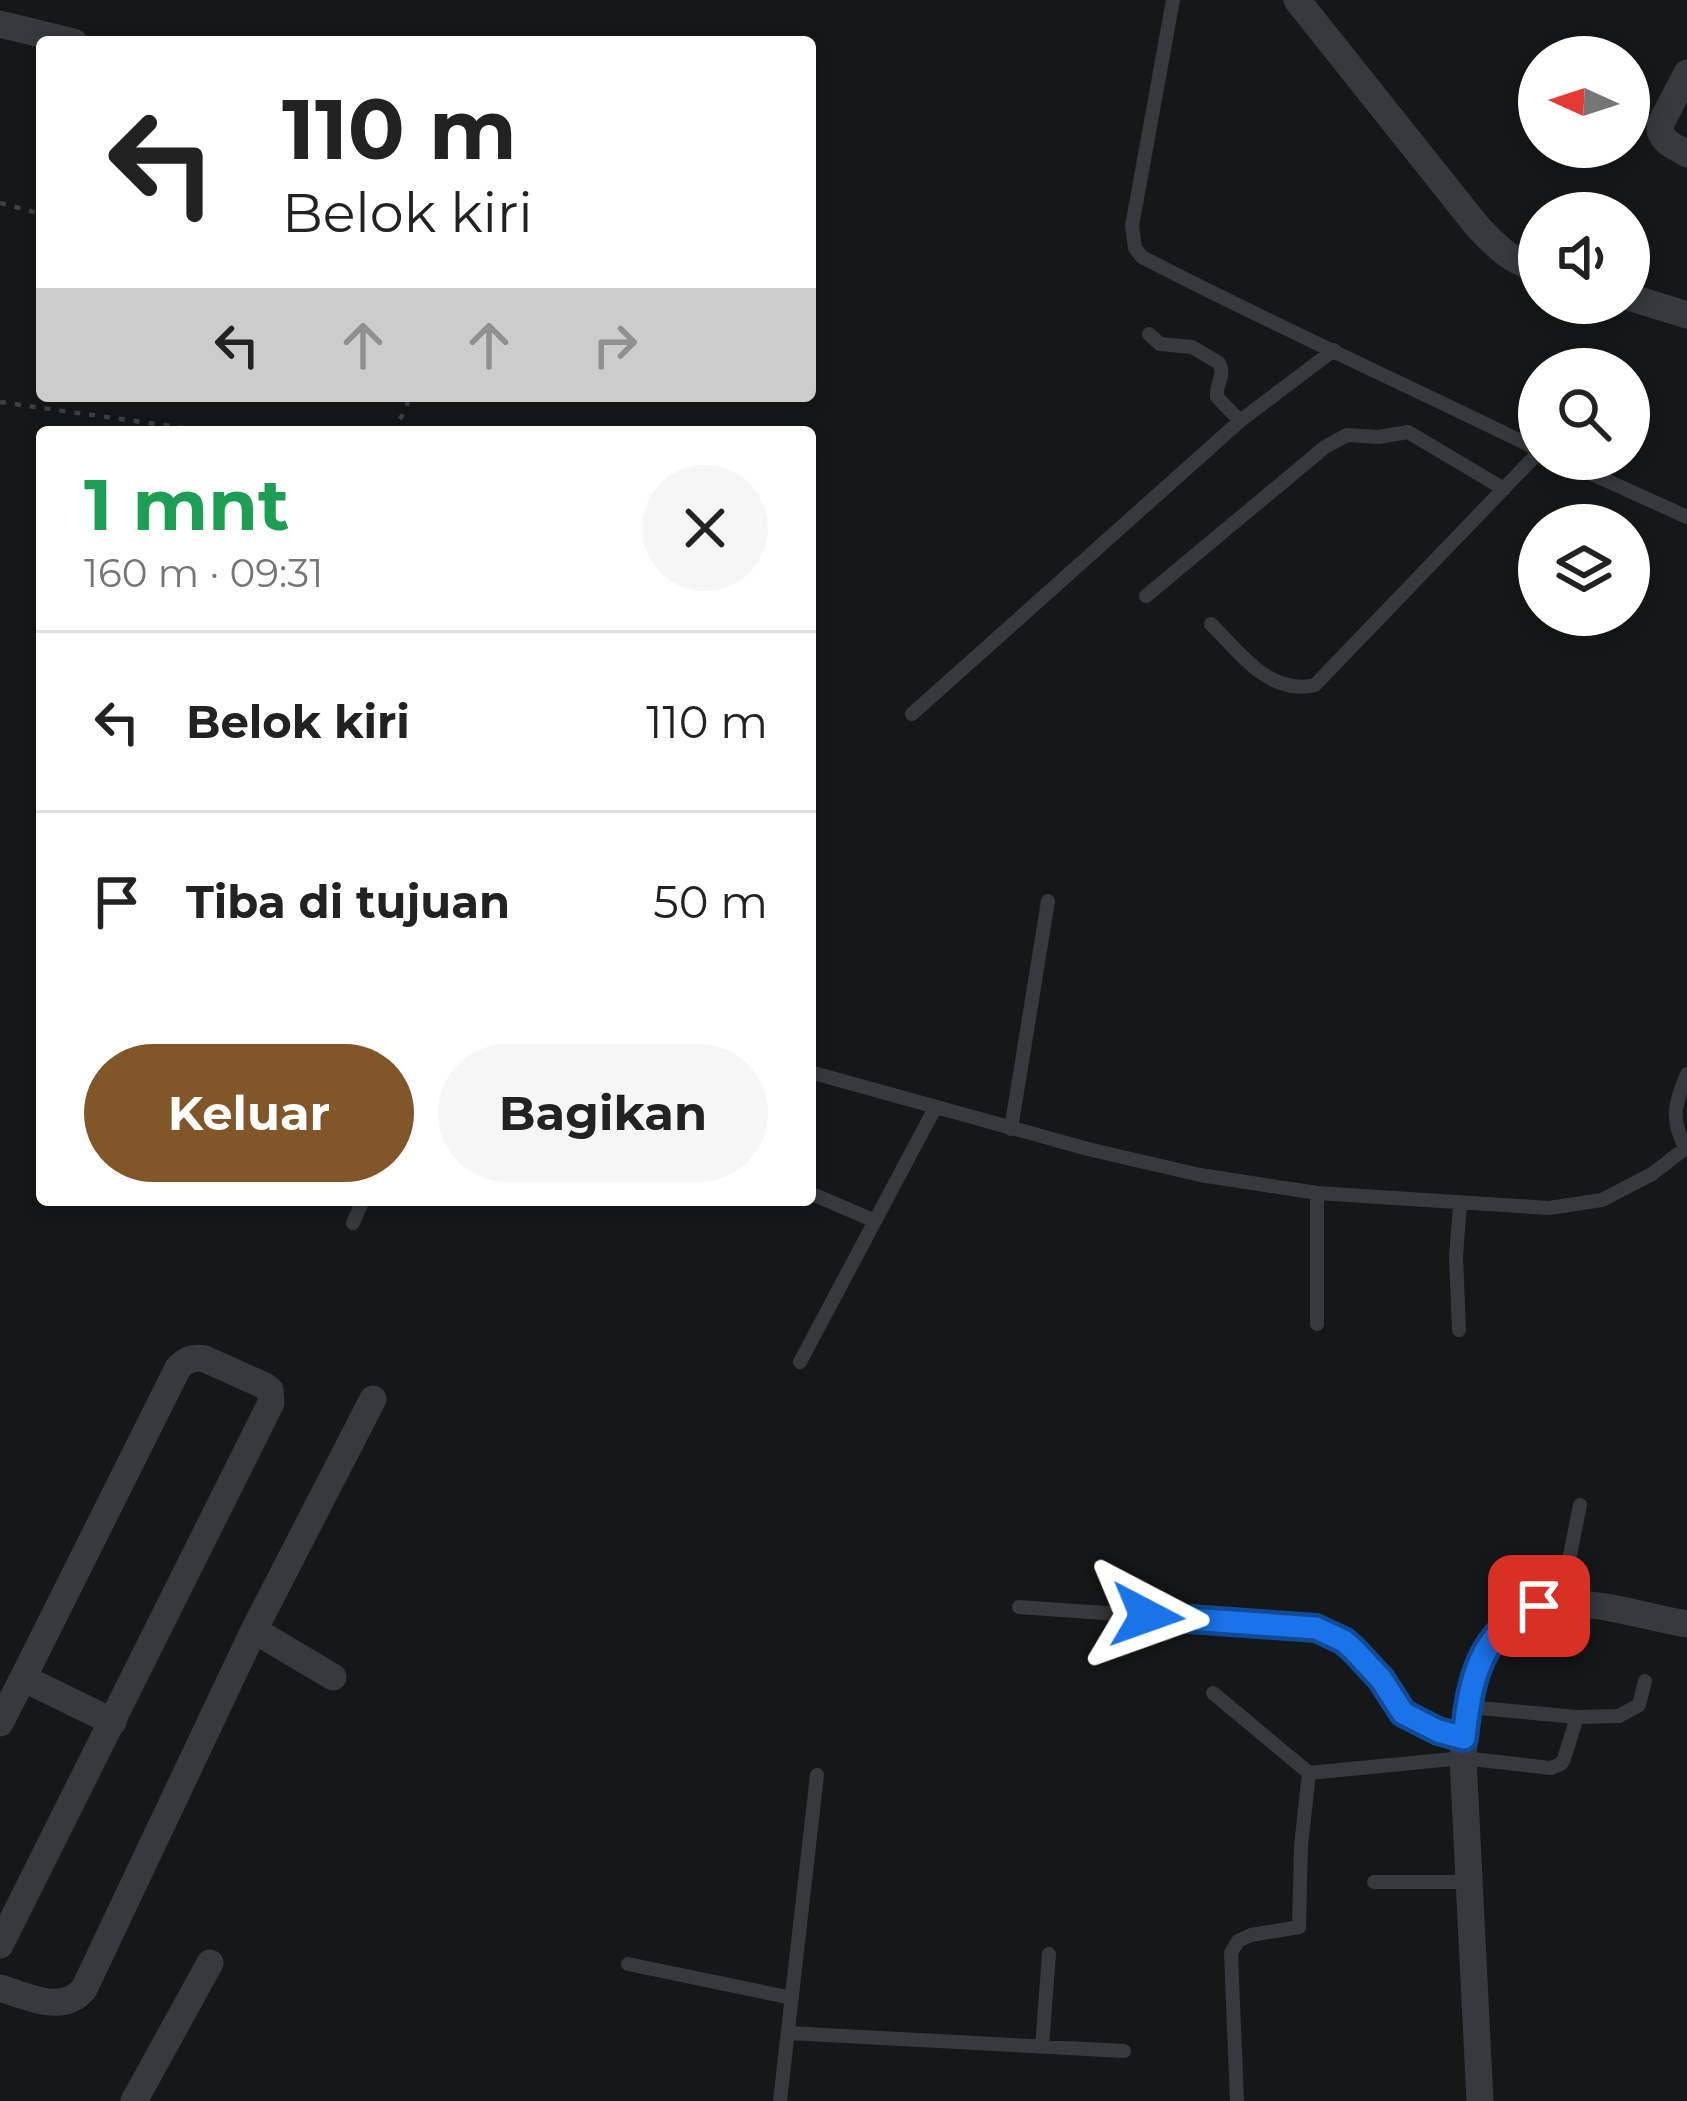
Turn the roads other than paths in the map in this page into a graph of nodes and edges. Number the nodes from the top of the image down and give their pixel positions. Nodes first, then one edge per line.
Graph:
1 (1173, 0) edge
2 (1297, 0) edge
3 (0, 24) edge
4 (49, 36) edge
5 (1687, 73) edge
6 (1687, 154) edge
7 (1518, 263) edge
8 (1650, 303) edge
9 (1687, 314) edge
10 (1149, 334) dead end
11 (1334, 350) junction
12 (1240, 421) junction
13 (1518, 441) edge
14 (1518, 474) edge
15 (1605, 480) edge
16 (1504, 489) junction
17 (1687, 517) edge
18 (1146, 596) dead end
19 (1211, 624) dead end
20 (912, 714) dead end
21 (1048, 901) dead end
22 (816, 1074) edge
23 (1687, 1074) edge
24 (935, 1108) junction
25 (1011, 1129) junction
26 (1686, 1148) edge
27 (1317, 1193) junction
28 (816, 1195) edge
29 (1460, 1204) junction
30 (360, 1206) edge
31 (875, 1220) junction
32 (353, 1223) dead end
33 (1317, 1324) dead end
34 (1459, 1330) dead end
35 (800, 1362) dead end
36 (373, 1399) dead end
37 (1580, 1505) dead end
38 (1555, 1604) junction
39 (1019, 1607) dead end
40 (1687, 1624) edge
41 (254, 1630) junction
42 (333, 1677) dead end
43 (23, 1678) junction
44 (1645, 1682) dead end
45 (1213, 1693) dead end
46 (1467, 1707) junction
47 (1577, 1717) junction
48 (113, 1722) junction
49 (0, 1724) edge
50 (1463, 1748) junction
51 (1309, 1773) junction
52 (818, 1775) dead end
53 (1374, 1882) dead end
54 (1469, 1882) junction
55 (0, 1946) edge
56 (1049, 1954) dead end
57 (210, 1964) dead end
58 (628, 1964) dead end
59 (0, 1988) edge
60 (792, 1997) junction
61 (788, 2033) junction
62 (1042, 2047) junction
63 (1124, 2051) dead end
64 (134, 2101) edge
65 (780, 2101) edge
66 (1237, 2101) edge
67 (1480, 2101) edge

1 - 11 lane
2 - 7 street
3 - 4 street
5 - 6 street
8 - 9 street
10 - 12 lane
11 - 12 lane
11 - 13 lane
12 - 20 lane
14 - 16 lane
15 - 17 lane
16 - 18 lane
16 - 19 lane
21 - 25 lane
22 - 24 lane
23 - 26 lane
24 - 25 lane
24 - 31 lane
25 - 27 lane
26 - 29 lane
27 - 29 lane
27 - 33 lane
28 - 31 lane
29 - 34 lane
30 - 32 lane
31 - 35 lane
36 - 41 street
37 - 38 lane
38 - 40 street
38 - 46 street
39 - 50 lane
41 - 42 street
41 - 59 street
43 - 48 street
43 - 48 street
43 - 49 street
44 - 47 lane
45 - 51 lane
46 - 47 lane
46 - 50 street
47 - 50 lane
48 - 55 street
50 - 51 lane
50 - 54 street
51 - 66 lane
52 - 60 lane
53 - 54 lane
54 - 67 street
56 - 62 lane
57 - 64 street
58 - 60 lane
60 - 61 lane
61 - 62 lane
61 - 65 lane
62 - 63 lane

